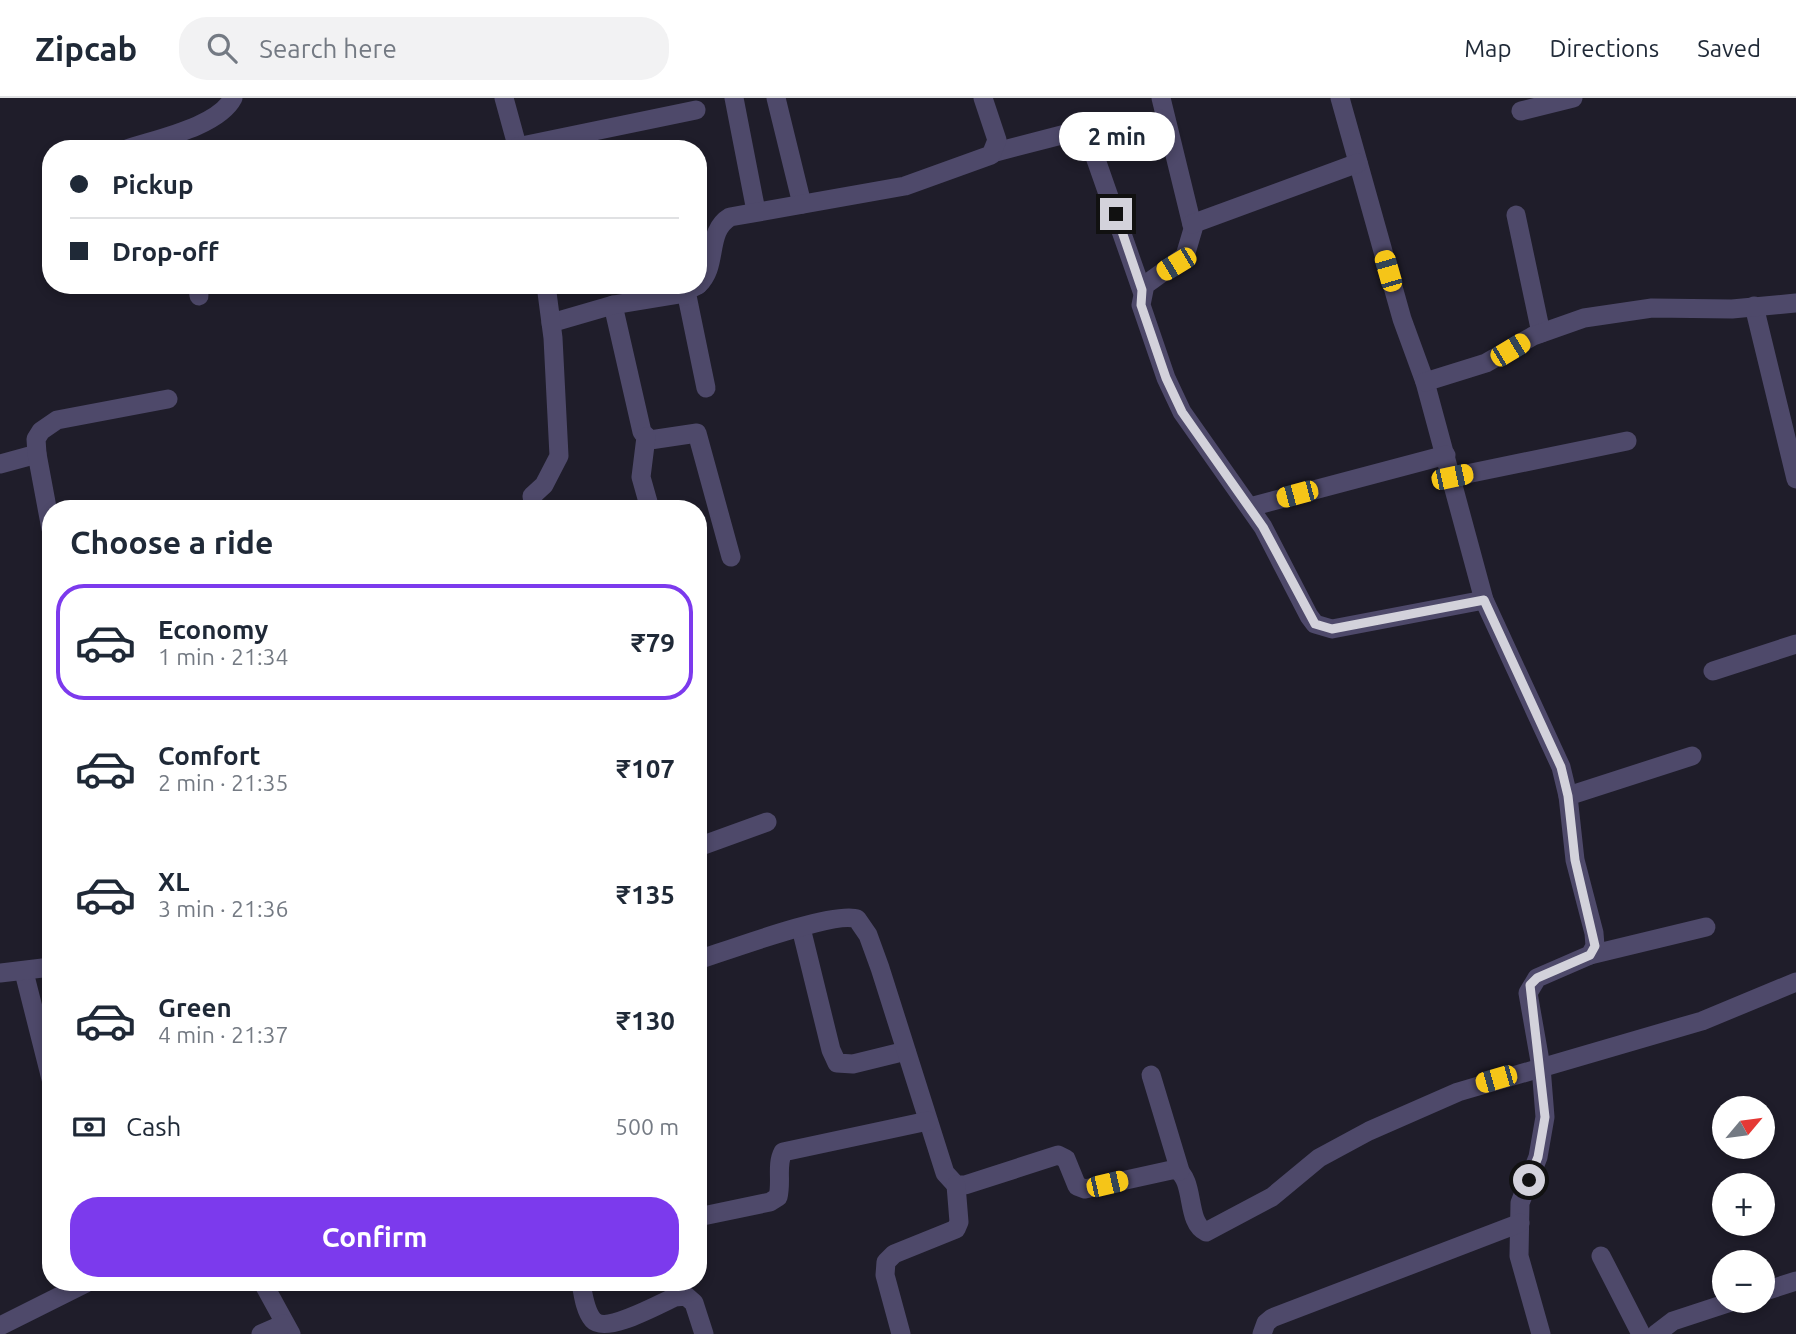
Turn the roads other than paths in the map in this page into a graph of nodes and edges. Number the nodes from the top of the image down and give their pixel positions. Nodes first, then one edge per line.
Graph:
1 (233, 98) edge
2 (504, 98) edge
3 (734, 98) edge
4 (776, 98) edge
5 (983, 98) edge
6 (1161, 98) edge
7 (1340, 98) edge
8 (1573, 98) edge
9 (696, 110) dead end
10 (1521, 111) dead end
11 (179, 140) edge
12 (515, 140) edge
13 (555, 140) edge
14 (992, 153) junction
15 (1358, 163) junction
16 (802, 204) junction
17 (756, 211) junction
18 (1516, 215) dead end
19 (1192, 224) junction
20 (707, 272) edge
21 (1142, 290) junction
22 (547, 294) edge
23 (662, 294) edge
24 (695, 294) edge
25 (1796, 303) edge
26 (613, 305) junction
27 (1754, 306) junction
28 (551, 323) junction
29 (1541, 333) junction
30 (1425, 382) junction
31 (706, 388) dead end
32 (168, 399) dead end
33 (646, 437) junction
34 (1627, 441) dead end
35 (37, 454) junction
36 (1446, 455) junction
37 (0, 464) edge
38 (1452, 477) junction
39 (1796, 479) edge
40 (46, 500) edge
41 (533, 500) edge
42 (647, 500) edge
43 (1250, 507) junction
44 (731, 557) dead end
45 (1484, 600) junction
46 (1796, 644) edge
47 (1713, 671) dead end
48 (1692, 756) dead end
49 (1568, 796) junction
50 (766, 822) dead end
51 (707, 844) edge
52 (1706, 927) dead end
53 (801, 928) junction
54 (1590, 955) junction
55 (707, 957) edge
56 (42, 969) edge
57 (24, 972) junction
58 (0, 973) edge
59 (1796, 982) edge
60 (42, 1043) edge
61 (906, 1051) junction
62 (1541, 1067) junction
63 (1151, 1075) dead end
64 (928, 1121) junction
65 (1180, 1171) junction
66 (956, 1185) junction
67 (707, 1215) edge
68 (1520, 1223) junction
69 (1601, 1256) dead end
70 (1796, 1281) edge
71 (1775, 1288) edge
72 (70, 1291) edge
73 (266, 1291) edge
74 (583, 1291) edge
75 (1712, 1308) edge
76 (0, 1326) edge
77 (287, 1329) edge
78 (261, 1334) edge
79 (704, 1334) edge
80 (901, 1334) edge
81 (1262, 1334) edge
82 (1541, 1334) edge
83 (1641, 1334) edge
84 (1656, 1334) edge

1 - 11 street
2 - 12 street
3 - 17 street
4 - 16 street
5 - 14 street
6 - 19 street
7 - 15 street
8 - 10 street
9 - 13 street
14 - 16 street
14 - 21 street
15 - 19 street
15 - 30 street
16 - 17 street
17 - 20 street
18 - 29 street
19 - 21 street
21 - 43 street
22 - 28 street
23 - 26 street
24 - 31 street
25 - 27 street
26 - 28 street
26 - 33 street
27 - 29 street
27 - 39 street
28 - 41 street
29 - 30 street
30 - 36 street
32 - 35 street
33 - 42 street
33 - 44 street
34 - 38 street
35 - 37 street
35 - 40 street
36 - 38 street
36 - 43 street
38 - 45 street
43 - 45 street
45 - 49 street
46 - 47 street
48 - 49 street
49 - 54 street
50 - 51 street
52 - 54 street
53 - 55 street
53 - 61 street
53 - 61 street
54 - 62 street
56 - 57 street
57 - 58 street
57 - 60 street
59 - 62 street
61 - 64 street
62 - 65 street
62 - 68 street
63 - 65 street
64 - 66 street
64 - 67 street
65 - 66 street
66 - 80 street
68 - 81 street
68 - 82 street
69 - 83 street
70 - 71 street
72 - 76 street
73 - 77 street
74 - 79 street
75 - 84 street
77 - 78 street

